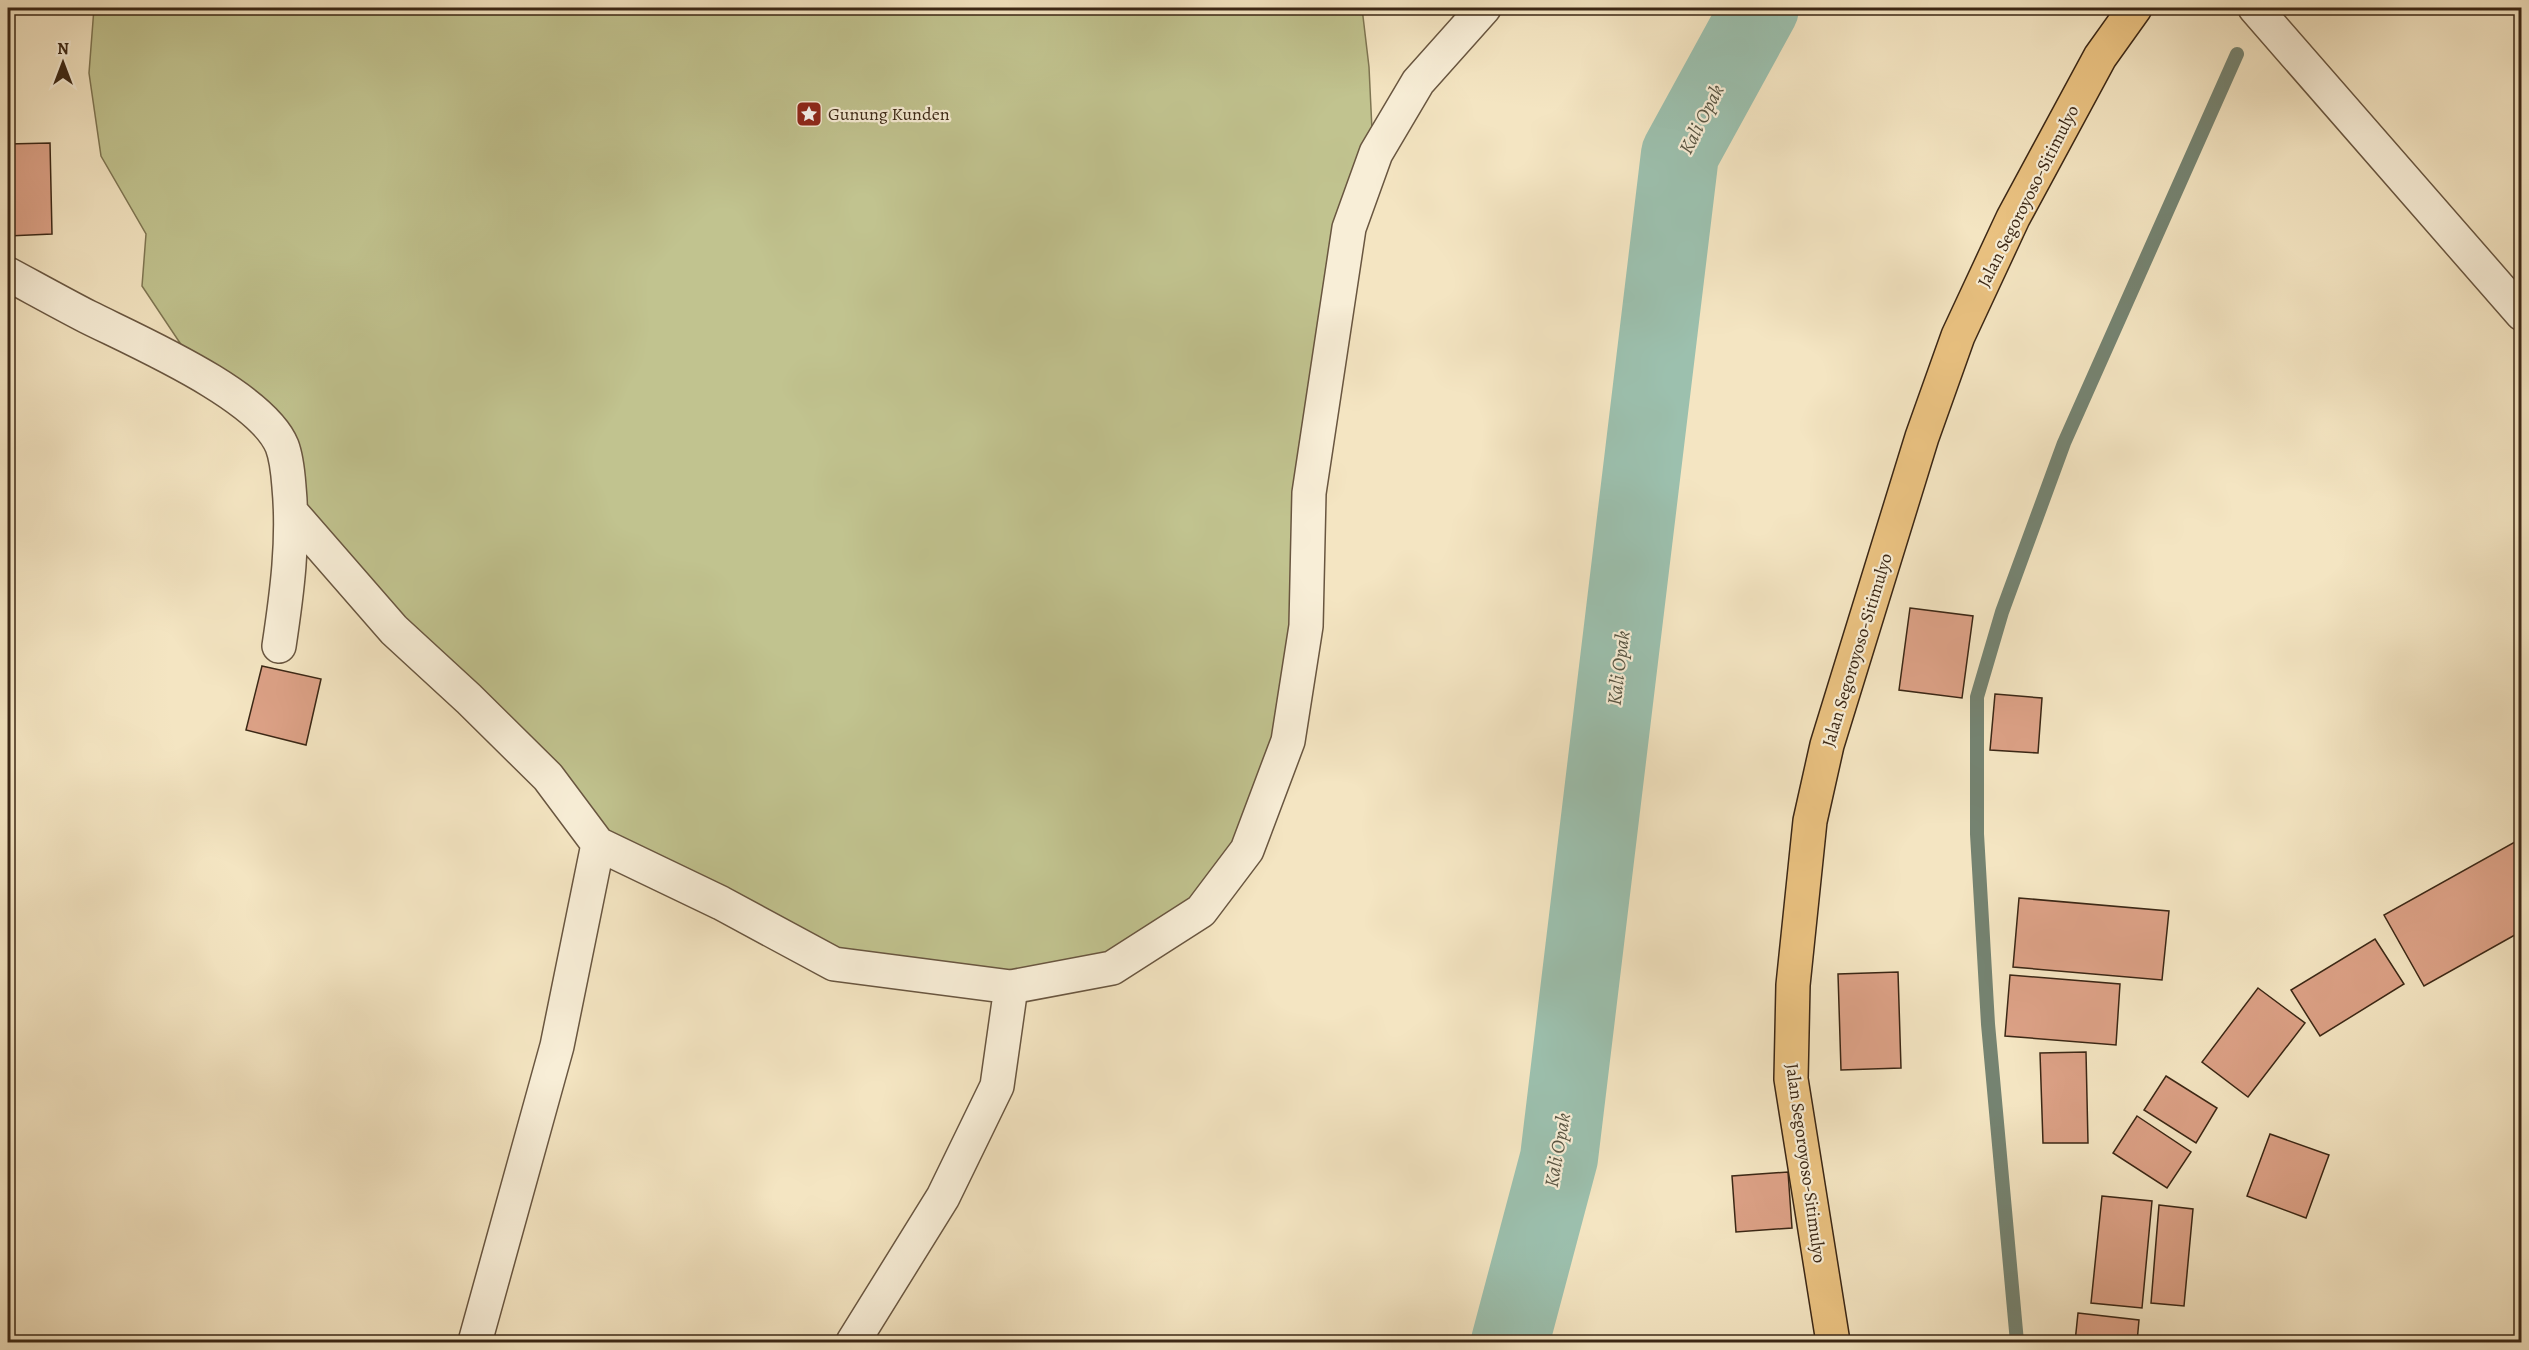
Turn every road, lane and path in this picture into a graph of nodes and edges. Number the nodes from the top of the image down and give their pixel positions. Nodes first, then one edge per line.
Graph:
1 (1484, 8) edge
2 (2135, 8) edge
3 (2254, 8) edge
4 (8, 274) edge
5 (2522, 314) edge
6 (292, 513) junction
7 (279, 646) dead end
8 (598, 844) junction
9 (1011, 987) junction
10 (475, 1342) edge
11 (853, 1342) edge
12 (1833, 1342) edge

1 - 9 street
2 - 12 main road, Jalan Segoroyoso-Sitimulyo
3 - 5 street
4 - 6 street
6 - 7 street
6 - 8 street
8 - 9 street
8 - 10 street
9 - 11 street

